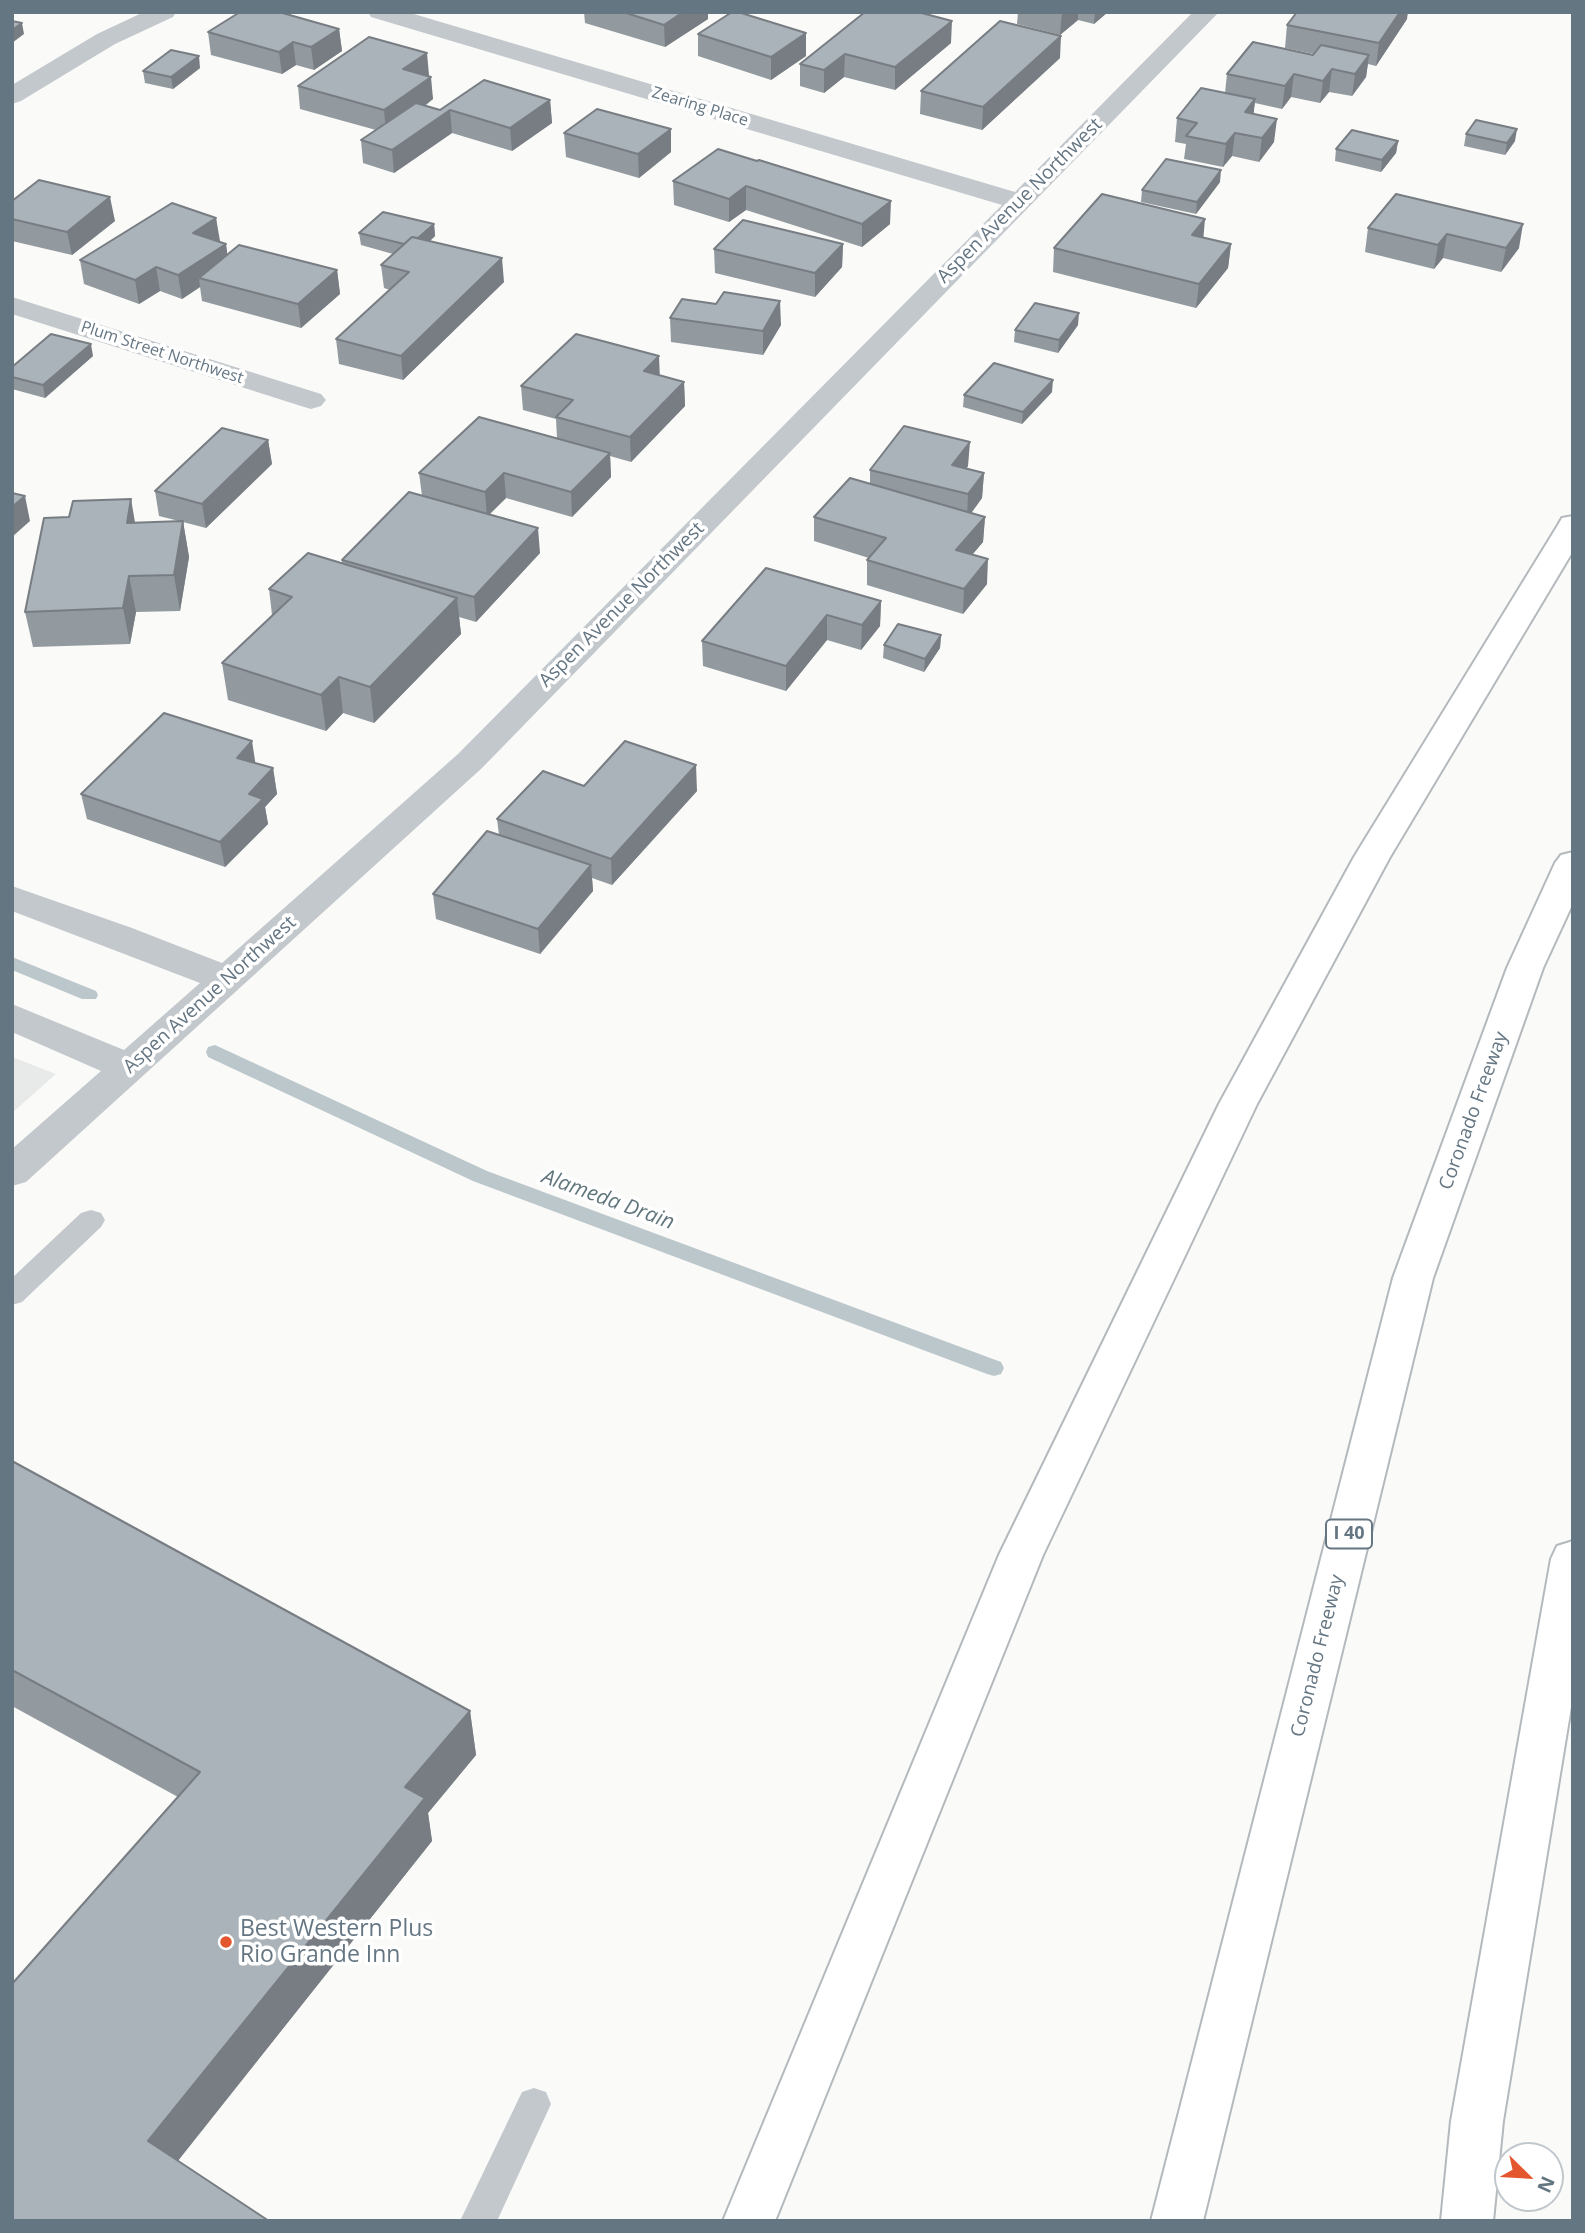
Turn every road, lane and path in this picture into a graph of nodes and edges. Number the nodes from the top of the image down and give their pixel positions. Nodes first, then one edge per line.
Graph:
1 (164, 12) edge
2 (380, 12) edge
3 (1207, 12) edge
4 (12, 96) edge
5 (1020, 202) junction
6 (12, 305) edge
7 (311, 400) dead end
8 (1573, 525) edge
9 (1573, 863) edge
10 (12, 898) edge
11 (226, 979) junction
12 (12, 1017) edge
13 (130, 1068) junction
14 (12, 1172) edge
15 (91, 1220) dead end
16 (12, 1295) edge
17 (1573, 1559) edge
18 (534, 2104) dead end
19 (478, 2221) edge
20 (749, 2221) edge
21 (1177, 2221) edge
22 (1467, 2221) edge

1 - 4 street
2 - 5 street, Zearing Place
3 - 5 street, Aspen Avenue Northwest
5 - 11 street, Aspen Avenue Northwest
6 - 7 street, Plum Street Northwest
8 - 20 highway
9 - 21 highway, Coronado Freeway / I 40
10 - 11 street
11 - 13 street, Aspen Avenue Northwest
12 - 13 street
13 - 14 street, Aspen Avenue Northwest
15 - 16 lane
17 - 22 highway
18 - 19 lane

